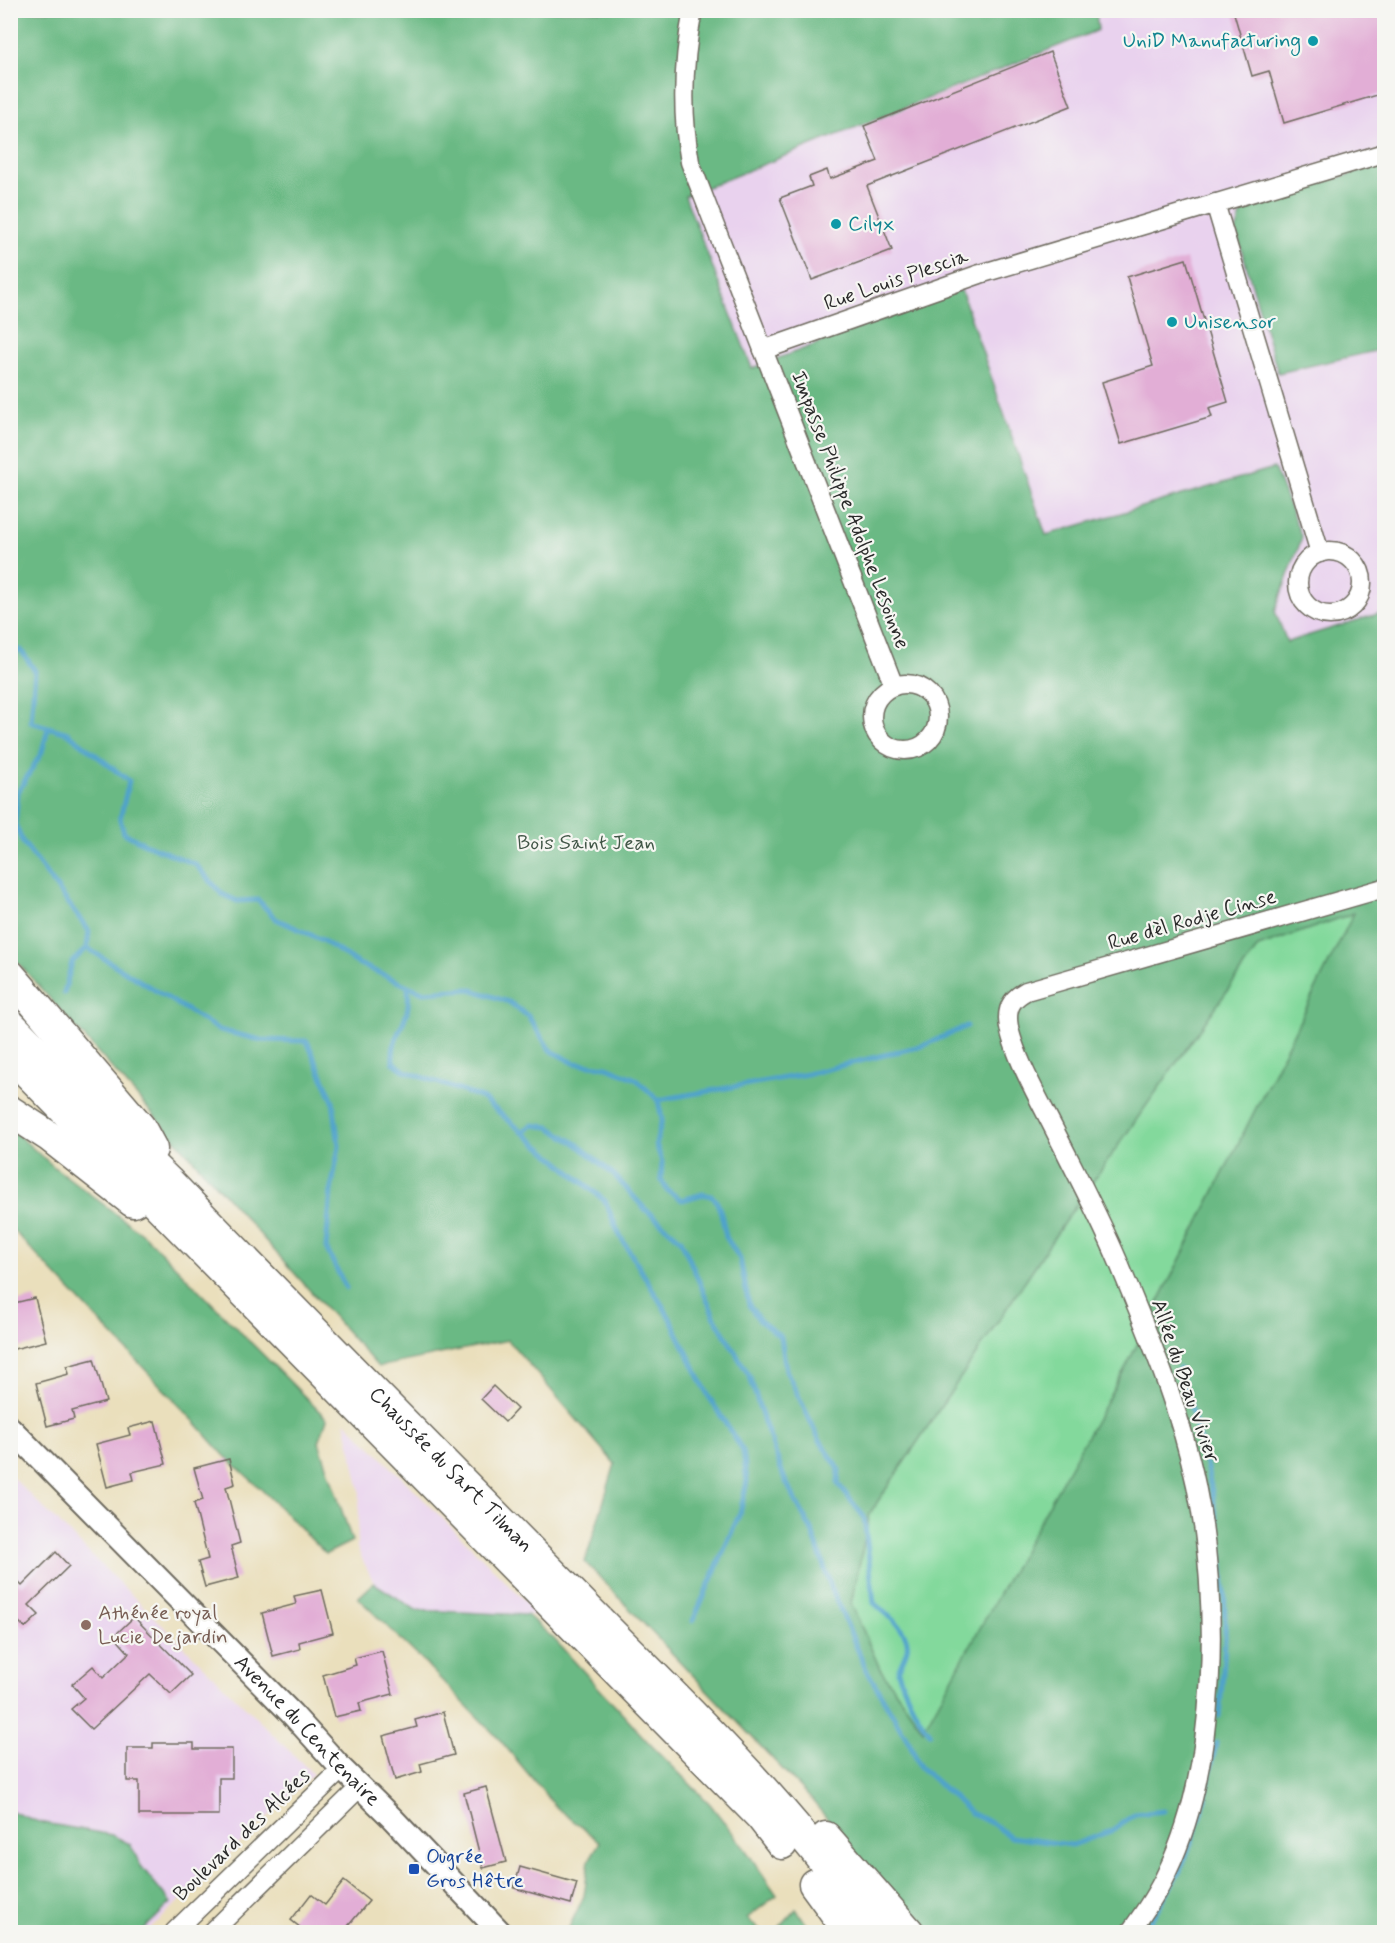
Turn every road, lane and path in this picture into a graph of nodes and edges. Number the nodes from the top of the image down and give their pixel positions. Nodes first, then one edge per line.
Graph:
1 (693, 10) edge
2 (1384, 153) edge
3 (1215, 203) junction
4 (763, 350) junction
5 (1320, 553) dead end
6 (894, 686) dead end
7 (1384, 888) edge
8 (10, 975) edge
9 (1014, 999) joint
10 (10, 1024) edge
11 (10, 1055) edge
12 (10, 1111) edge
13 (168, 1181) junction
14 (200, 1247) junction
15 (10, 1428) edge
16 (342, 1769) junction
17 (360, 1787) junction
18 (770, 1797) junction
19 (174, 1932) edge
20 (212, 1932) edge
21 (500, 1932) edge
22 (849, 1932) edge
23 (874, 1932) edge
24 (909, 1932) edge
25 (1130, 1932) edge

1 - 4 street
2 - 3 street, Rue Louis Plescia
3 - 4 street, Rue Louis Plescia
3 - 5 street
4 - 6 street, Impasse Philippe Adolphe Lesoinne
7 - 9 street, Rue dèl Rodje Cinse
8 - 13 highway
9 - 25 street, Allée du Beau Vivier
10 - 13 highway, Chaussée du Sart Tilman
11 - 14 highway, Chaussée du Sart Tilman
12 - 14 highway
13 - 18 highway, Chaussée du Sart Tilman
14 - 22 highway, Chaussée du Sart Tilman
15 - 16 street, Avenue du Centenaire
16 - 17 street, Avenue du Centenaire
16 - 19 street, Boulevard des Alcées
17 - 20 street
17 - 21 street, Avenue du Centenaire
18 - 23 highway, Chaussée du Sart Tilman
18 - 24 highway

